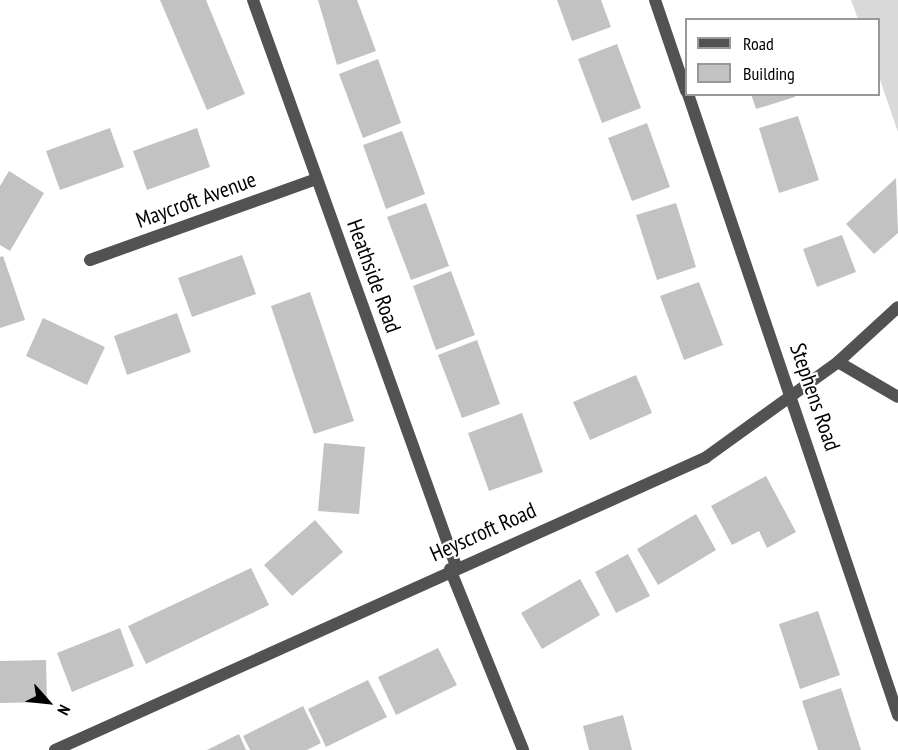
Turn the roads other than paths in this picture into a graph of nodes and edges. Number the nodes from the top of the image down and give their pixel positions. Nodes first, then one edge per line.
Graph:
1 (253, 0) edge
2 (655, 0) edge
3 (685, 87) edge
4 (688, 96) edge
5 (316, 178) junction
6 (90, 260) dead end
7 (898, 307) edge
8 (838, 362) junction
9 (793, 395) junction
10 (898, 397) edge
11 (453, 568) junction
12 (898, 715) edge
13 (55, 750) edge
14 (523, 750) edge

1 - 5 street, Heathside Road
2 - 3 street, Stephens Road
4 - 9 street, Stephens Road
5 - 6 street, Maycroft Avenue
5 - 11 street, Heathside Road
7 - 8 street, Heyscroft Road
8 - 9 street, Heyscroft Road
8 - 10 street
9 - 11 street, Heyscroft Road
9 - 12 street, Stephens Road
11 - 13 street, Heyscroft Road
11 - 14 street, Heathside Road

